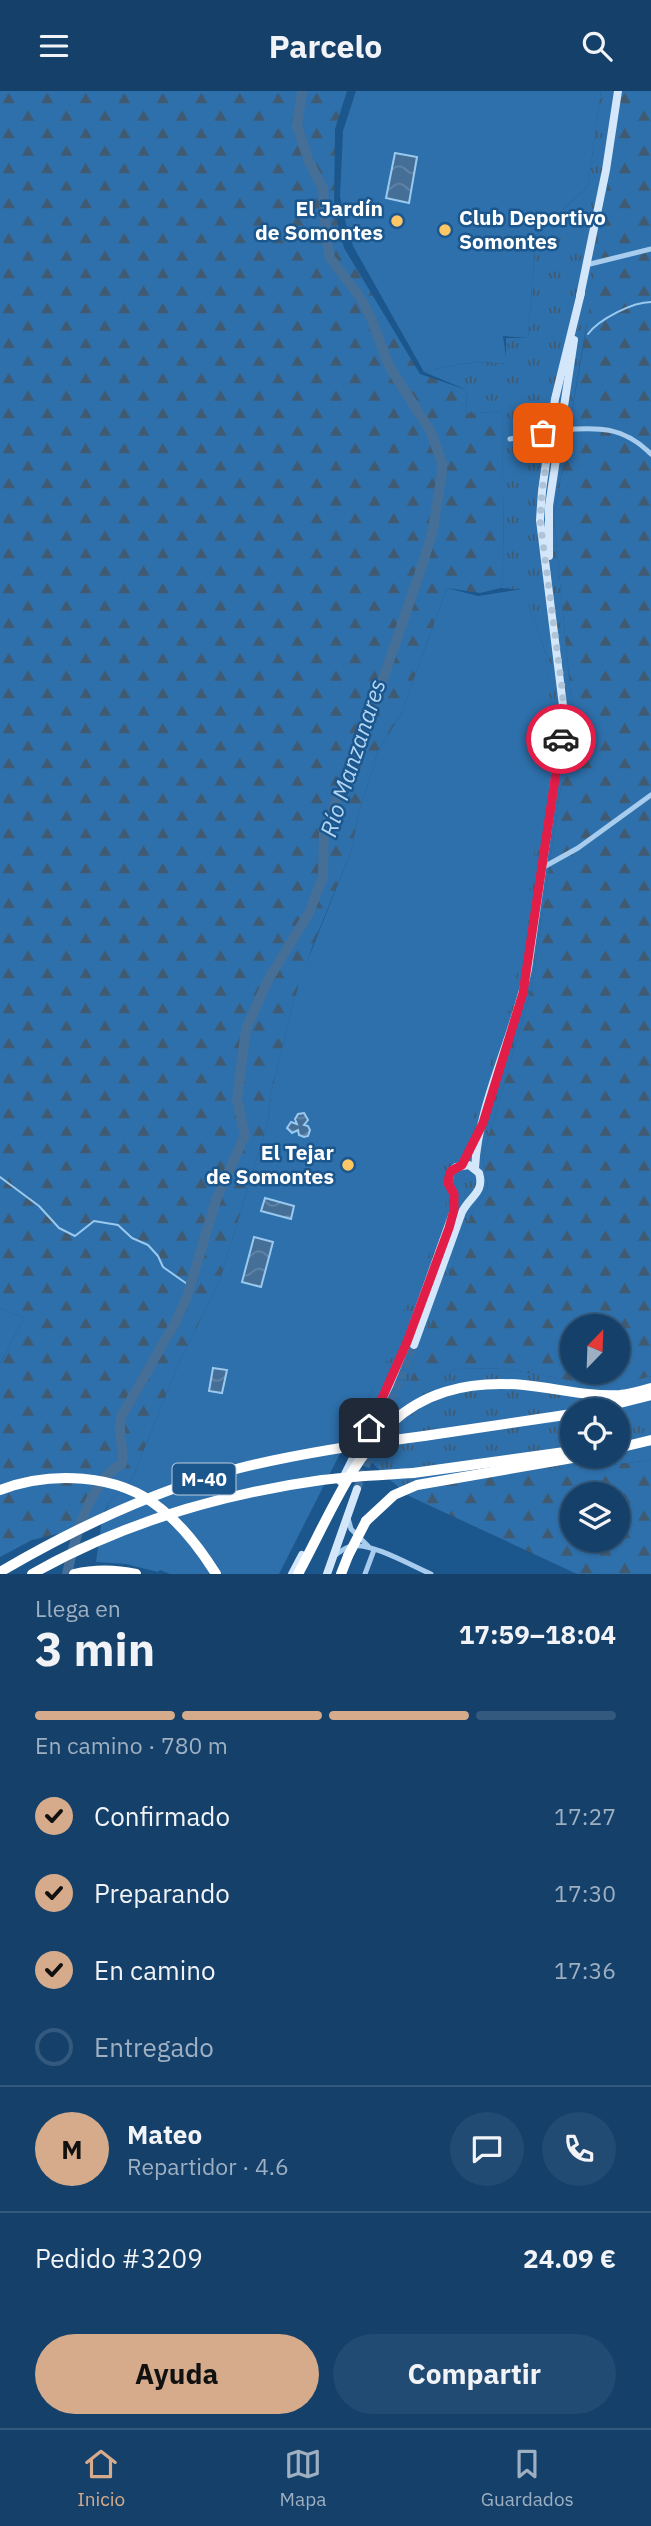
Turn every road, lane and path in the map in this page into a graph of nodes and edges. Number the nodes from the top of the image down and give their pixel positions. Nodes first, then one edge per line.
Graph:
1 (618, 91) edge
2 (651, 249) edge
3 (586, 265) junction
4 (556, 430) junction
5 (528, 436) junction
6 (510, 439) dead end
7 (651, 454) edge
8 (542, 491) junction
9 (550, 590) junction
10 (651, 795) edge
11 (542, 868) junction
12 (483, 1123) junction
13 (462, 1165) junction
14 (475, 1168) junction
15 (454, 1194) junction
16 (469, 1197) junction
17 (414, 1345) tunnel mouth
18 (651, 1388) edge
19 (651, 1395) edge
20 (630, 1400) edge
21 (560, 1416) edge
22 (651, 1434) edge
23 (630, 1439) edge
24 (651, 1440) edge
25 (630, 1445) edge
26 (560, 1453) edge
27 (560, 1460) edge
28 (357, 1489) tunnel mouth
29 (0, 1490) edge
30 (347, 1515) junction
31 (372, 1549) junction
32 (332, 1557) junction
33 (0, 1572) edge
34 (77, 1573) edge
35 (32, 1574) edge
36 (108, 1574) edge
37 (136, 1574) edge
38 (216, 1574) edge
39 (295, 1574) edge
40 (327, 1574) edge
41 (341, 1574) edge
42 (365, 1574) edge
43 (430, 1574) edge

1 - 3 street
2 - 3 street
3 - 4 street
4 - 5 street
4 - 7 street
4 - 8 street
4 - 9 street
5 - 6 street
5 - 8 street
8 - 9 street
9 - 11 street
10 - 11 street
11 - 12 street
12 - 13 street
12 - 14 street
13 - 14 street
13 - 15 street
14 - 16 street
15 - 16 street
15 - 39 street
16 - 17 street
18 - 39 highway
19 - 20 highway
21 - 33 highway, M-40, bridge
22 - 23 highway
24 - 25 highway
26 - 35 highway, M-40, bridge
27 - 41 highway, bridge
28 - 30 street
29 - 38 highway, bridge
30 - 31 street
30 - 32 street
31 - 32 street
31 - 42 street
31 - 43 street
32 - 40 street
34 - 36 highway
34 - 37 highway

